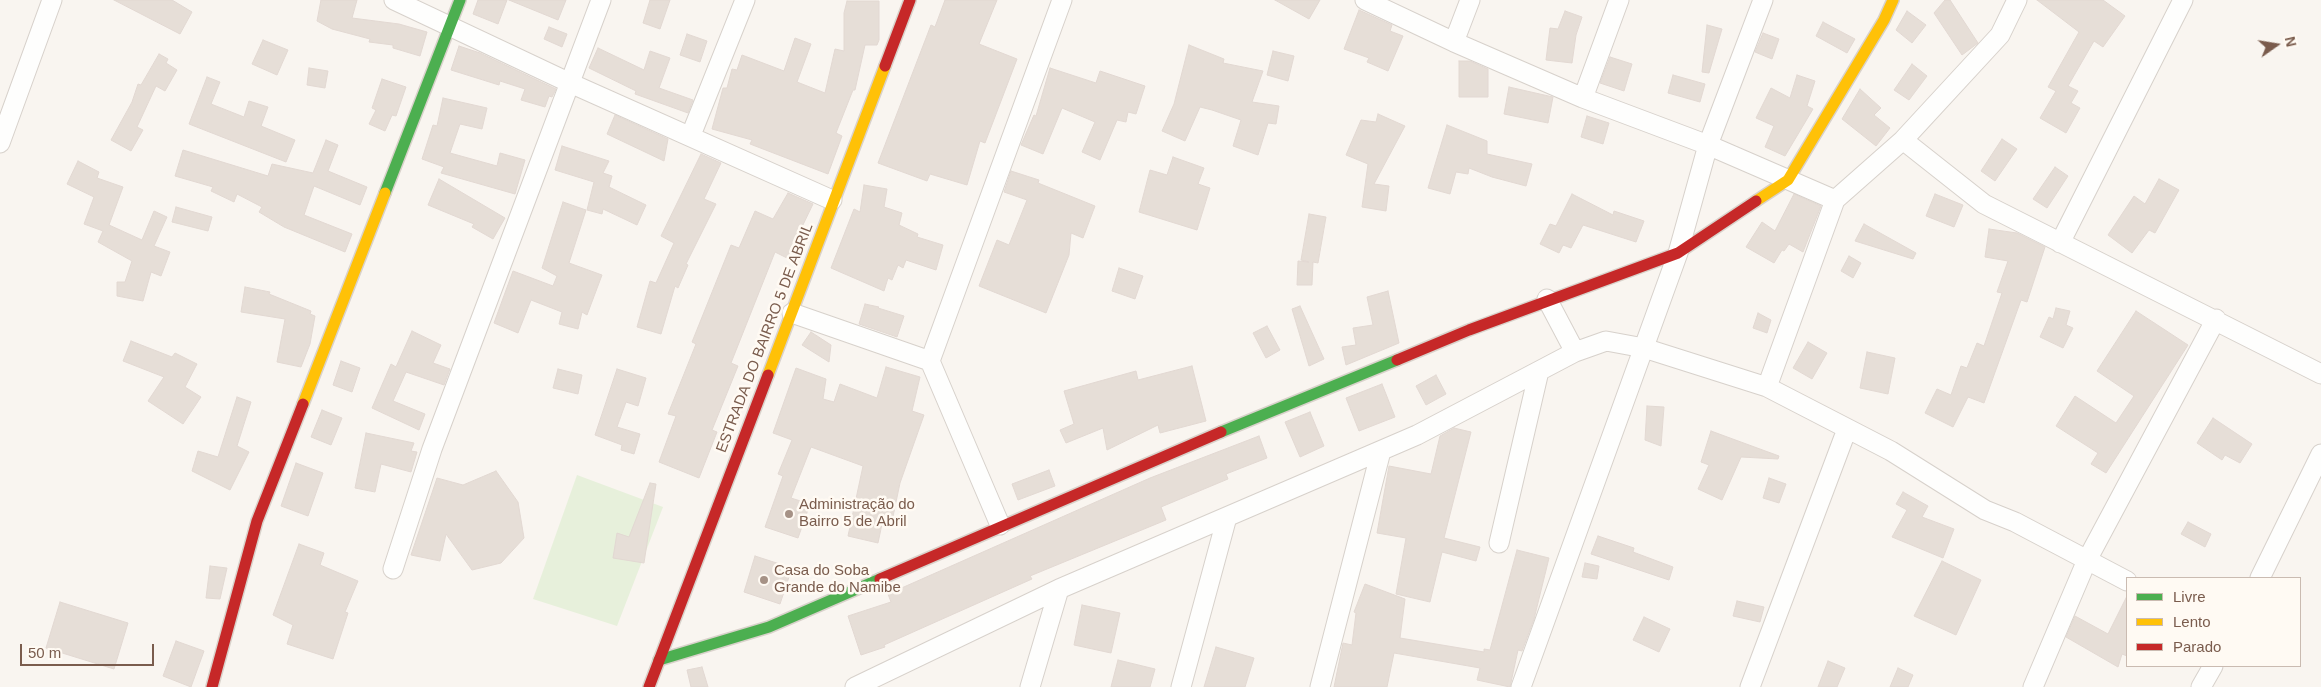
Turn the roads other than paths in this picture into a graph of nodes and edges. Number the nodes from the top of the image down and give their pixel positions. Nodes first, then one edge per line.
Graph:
1 (52, 0) edge
2 (394, 0) edge
3 (460, 0) edge
4 (601, 0) edge
5 (745, 0) edge
6 (910, 0) edge
7 (1062, 0) edge
8 (1365, 0) edge
9 (1470, 0) edge
10 (1619, 0) edge
11 (1763, 0) edge
12 (1893, 0) edge
13 (2017, 0) edge
14 (2183, 0) edge
15 (451, 26) junction
16 (1454, 42) junction
17 (570, 82) junction
18 (1583, 98) junction
19 (691, 135) junction
20 (1903, 140) junction
21 (0, 143) edge
22 (1708, 145) junction
23 (1788, 180) junction
24 (832, 200) junction
25 (1834, 200) junction
26 (2060, 243) junction
27 (1678, 253) junction
28 (1547, 300) junction
29 (792, 313) junction
30 (2216, 319) junction
31 (1644, 348) junction
32 (1576, 352) junction
33 (930, 361) junction
34 (1539, 371) junction
35 (2321, 374) edge
36 (1767, 387) junction
37 (1847, 429) junction
38 (1381, 451) junction
39 (2321, 454) edge
40 (1227, 517) junction
41 (1000, 525) junction
42 (1499, 543) dead end
43 (2087, 560) junction
44 (393, 569) dead end
45 (2260, 577) edge
46 (2126, 580) edge
47 (1059, 588) junction
48 (659, 660) junction
49 (2212, 667) edge
50 (212, 687) edge
51 (649, 687) edge
52 (855, 687) edge
53 (1030, 687) edge
54 (1181, 687) edge
55 (1320, 687) edge
56 (1521, 687) edge
57 (1750, 687) edge
58 (2033, 687) edge
59 (2201, 687) edge

1 - 21 street
2 - 15 street
3 - 15 street
4 - 17 street
5 - 19 street
6 - 24 street, ESTRADA DO BAIRRO 5 DE ABRIL
7 - 33 street
8 - 16 street
9 - 16 street
10 - 18 street
11 - 22 street
12 - 23 street
13 - 20 street
14 - 26 street
15 - 17 street
15 - 50 street
16 - 18 street
17 - 19 street
17 - 44 street
18 - 22 street
19 - 24 street
20 - 25 street
20 - 26 street
22 - 23 street
22 - 27 street
23 - 25 street
23 - 27 street
24 - 29 street, ESTRADA DO BAIRRO 5 DE ABRIL
25 - 36 street
26 - 30 street
27 - 28 street
27 - 31 street
28 - 32 street
28 - 41 street
29 - 33 street
29 - 48 street, ESTRADA DO BAIRRO 5 DE ABRIL
30 - 35 street
30 - 43 street
31 - 32 street
31 - 36 street
31 - 56 street
32 - 34 street
33 - 41 street
34 - 38 street
34 - 42 street
36 - 37 street
37 - 43 street
37 - 57 street
38 - 40 street
38 - 55 street
39 - 45 street
40 - 47 street
40 - 54 street
41 - 48 street
43 - 46 street
43 - 58 street
47 - 52 street
47 - 53 street
48 - 51 street, ESTRADA DO BAIRRO 5 DE ABRIL
49 - 59 street

